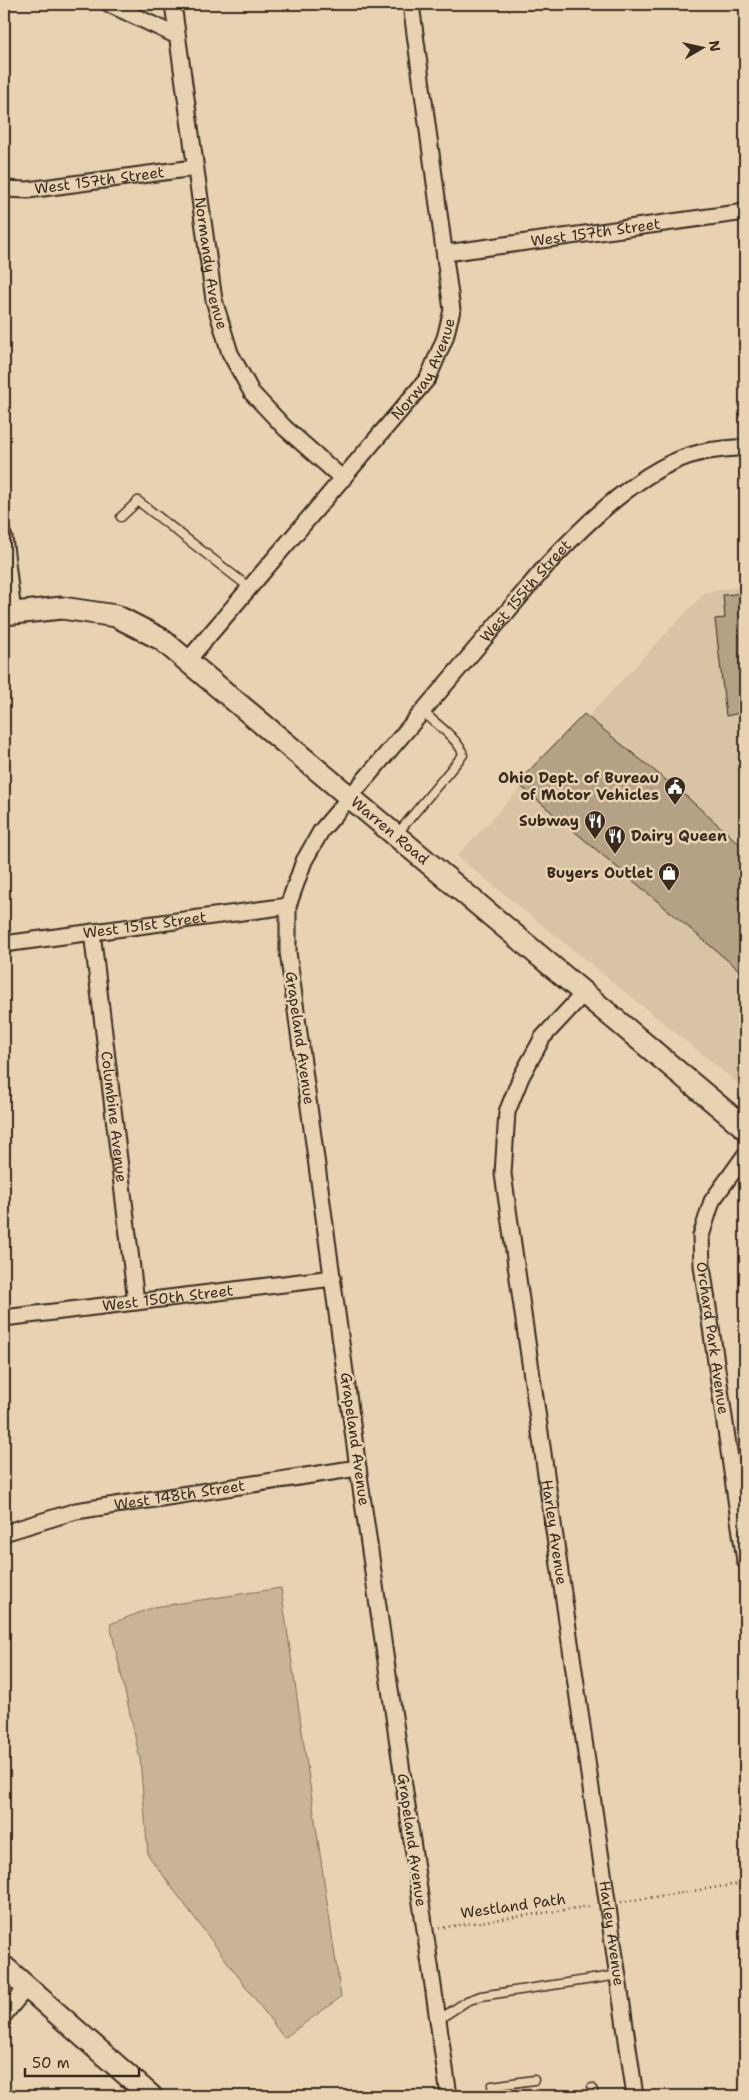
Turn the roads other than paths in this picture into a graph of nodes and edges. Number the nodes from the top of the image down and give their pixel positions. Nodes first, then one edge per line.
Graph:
1 (110, 4) edge
2 (173, 4) edge
3 (411, 4) edge
4 (177, 36) junction
5 (194, 168) junction
6 (4, 189) edge
7 (745, 212) edge
8 (446, 253) junction
9 (745, 447) edge
10 (343, 479) junction
11 (121, 516) dead end
12 (4, 537) edge
13 (250, 588) junction
14 (8, 613) edge
15 (188, 660) junction
16 (423, 712) junction
17 (350, 798) junction
18 (396, 836) junction
19 (288, 906) junction
20 (92, 932) junction
21 (4, 944) edge
22 (585, 992) junction
23 (745, 1128) edge
24 (745, 1155) edge
25 (333, 1278) junction
26 (136, 1302) junction
27 (4, 1318) edge
28 (358, 1468) junction
29 (4, 1533) edge
30 (745, 1561) edge
31 (4, 1967) edge
32 (619, 1975) junction
33 (27, 1987) junction
34 (4, 2014) edge
35 (438, 2020) junction
36 (534, 2080) dead end
37 (151, 2096) edge
38 (449, 2096) edge
39 (494, 2096) edge
40 (635, 2096) edge

1 - 4 street
2 - 4 street, Normandy Avenue
3 - 8 street, Norway Avenue
4 - 5 street, Normandy Avenue
5 - 6 street, West 157th Street
5 - 10 street, Normandy Avenue
7 - 8 street, West 157th Street
8 - 10 street, Norway Avenue
9 - 16 street, West 155th Street
10 - 13 street, Norway Avenue
11 - 13 lane
12 - 14 street
13 - 15 street, Norway Avenue
14 - 15 main road, Warren Road
15 - 17 main road, Warren Road
16 - 17 street, West 155th Street
16 - 18 lane
17 - 18 main road, Warren Road
17 - 19 street, Grapeland Avenue
18 - 22 main road, Warren Road
19 - 20 street, West 151st Street
19 - 25 street, Grapeland Avenue
20 - 21 street, West 151st Street
20 - 26 street, Columbine Avenue
22 - 23 main road, Warren Road
22 - 32 street, Harley Avenue
24 - 30 street, Orchard Park Avenue
25 - 26 street, West 150th Street
25 - 28 street, Grapeland Avenue
26 - 27 street, West 150th Street
28 - 29 street, West 148th Street
28 - 35 street, Grapeland Avenue
31 - 33 main road
32 - 35 lane
32 - 40 street, Harley Avenue
33 - 34 street
33 - 37 main road
35 - 38 street, Grapeland Avenue
36 - 39 lane

